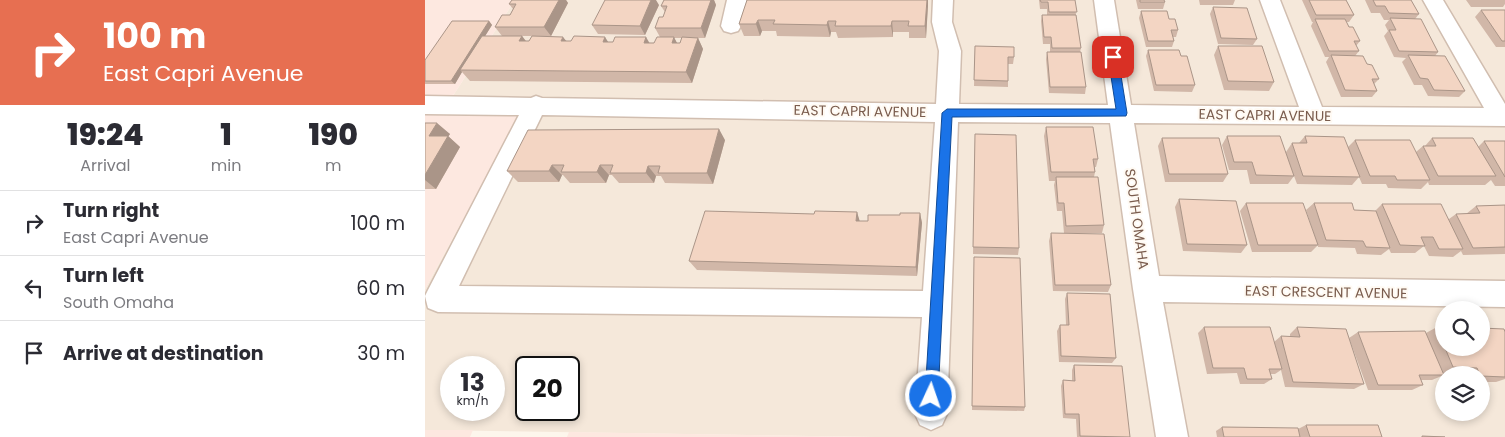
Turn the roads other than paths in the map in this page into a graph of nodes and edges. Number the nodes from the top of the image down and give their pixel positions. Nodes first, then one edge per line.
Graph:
1 (737, 0) edge
2 (943, 0) edge
3 (1104, 0) edge
4 (1270, 0) edge
5 (1433, 0) edge
6 (731, 26) dead end
7 (425, 105) edge
8 (536, 106) junction
9 (947, 113) junction
10 (1122, 113) junction
11 (1314, 116) junction
12 (1503, 117) edge
13 (1147, 289) junction
14 (1505, 294) edge
15 (936, 304) junction
16 (931, 414) dead end
17 (1172, 437) edge

1 - 6 street
2 - 9 street
3 - 10 street, SOUTH OMAHA
4 - 11 street
5 - 12 street
7 - 8 street, EAST CAPRI AVENUE
8 - 9 street, EAST CAPRI AVENUE
8 - 15 street
9 - 10 street, EAST CAPRI AVENUE
9 - 15 street
10 - 11 street, EAST CAPRI AVENUE
10 - 13 street, SOUTH OMAHA
11 - 12 street, EAST CAPRI AVENUE
13 - 14 street, EAST CRESCENT AVENUE
13 - 17 street, SOUTH OMAHA
15 - 16 street

